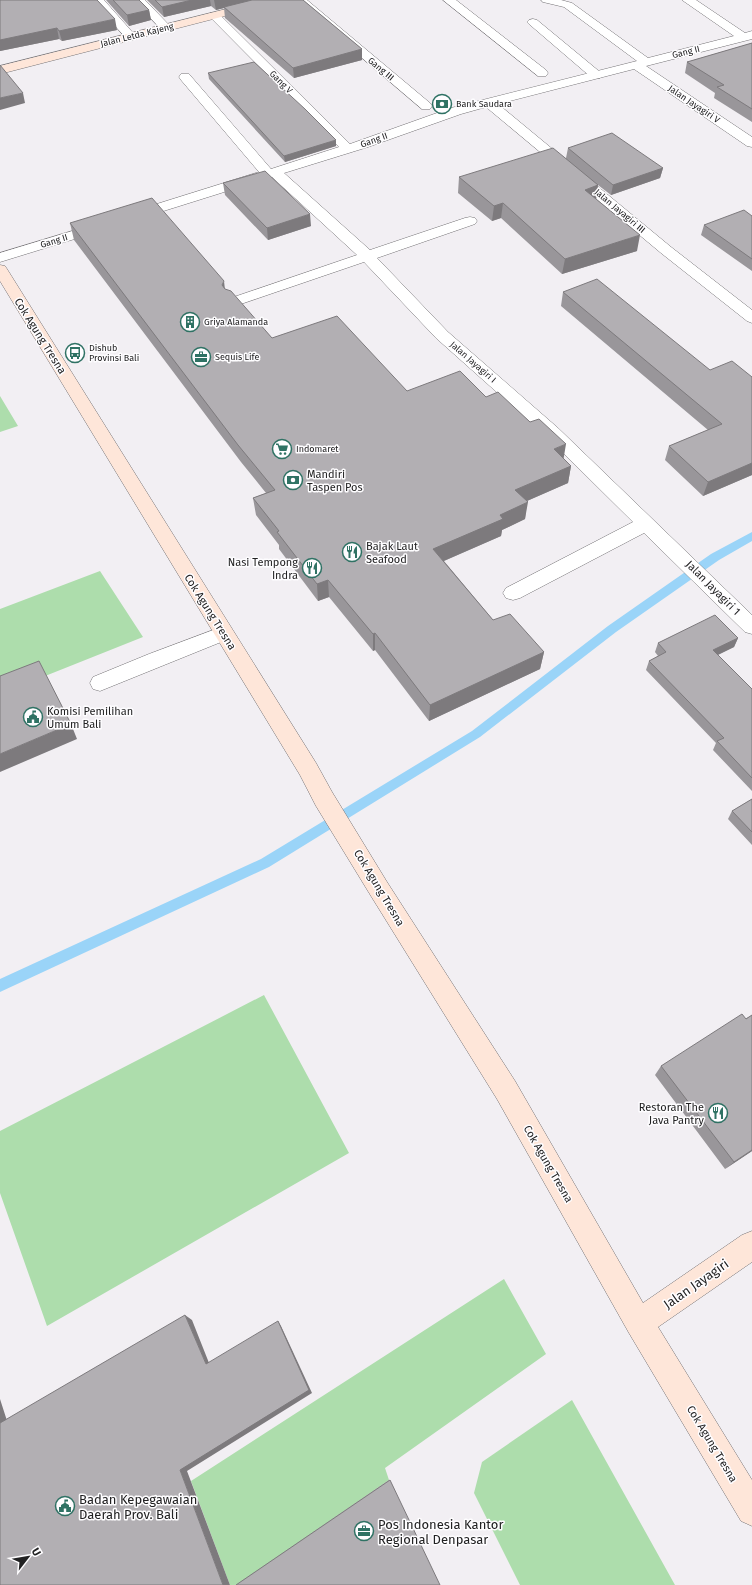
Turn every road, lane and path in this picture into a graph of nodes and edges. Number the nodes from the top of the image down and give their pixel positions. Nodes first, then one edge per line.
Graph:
1 (98, 0) edge
2 (139, 0) edge
3 (300, 0) edge
4 (449, 0) edge
5 (548, 0) edge
6 (688, 0) edge
7 (266, 1) edge
8 (214, 15) junction
9 (533, 22) dead end
10 (166, 28) junction
11 (130, 36) junction
12 (748, 36) edge
13 (641, 63) junction
14 (0, 70) edge
15 (542, 73) dead end
16 (596, 75) junction
17 (185, 77) dead end
18 (489, 103) junction
19 (426, 106) dead end
20 (752, 143) edge
21 (348, 149) junction
22 (271, 173) junction
23 (470, 221) dead end
24 (366, 255) junction
25 (0, 258) edge
26 (0, 270) edge
27 (233, 302) edge
28 (752, 318) edge
29 (647, 523) junction
30 (674, 549) joint
31 (513, 593) dead end
32 (752, 626) edge
33 (224, 633) junction
34 (100, 683) dead end
35 (752, 1245) edge
36 (639, 1323) junction
37 (752, 1510) edge

1 - 11 street
2 - 10 street
3 - 19 street, Gang III
4 - 15 street
5 - 13 street, Jalan Jayagiri V
6 - 12 street
7 - 8 main road, Jalan Letda Kajeng
8 - 10 main road, Jalan Letda Kajeng
8 - 21 street, Gang V
9 - 16 street
10 - 11 main road, Jalan Letda Kajeng
11 - 14 main road, Jalan Letda Kajeng
12 - 13 street, Gang II
13 - 16 street, Gang II
13 - 20 street, Jalan Jayagiri V
16 - 18 street, Gang II
17 - 22 street, Jalan Jayagiri I
18 - 21 street, Gang II
18 - 28 street, Jalan Jayagiri III
21 - 22 street, Gang II
22 - 24 street, Jalan Jayagiri I
22 - 25 street, Gang II
23 - 24 street
24 - 27 street
24 - 29 street, Jalan Jayagiri I
26 - 33 main road, Cok Agung Tresna
29 - 30 street, Jalan Jayagiri I
29 - 31 street
30 - 32 street, Jalan Jayagiri 1
33 - 34 street
33 - 36 main road, Cok Agung Tresna
35 - 36 main road, Jalan Jayagiri
36 - 37 main road, Cok Agung Tresna

